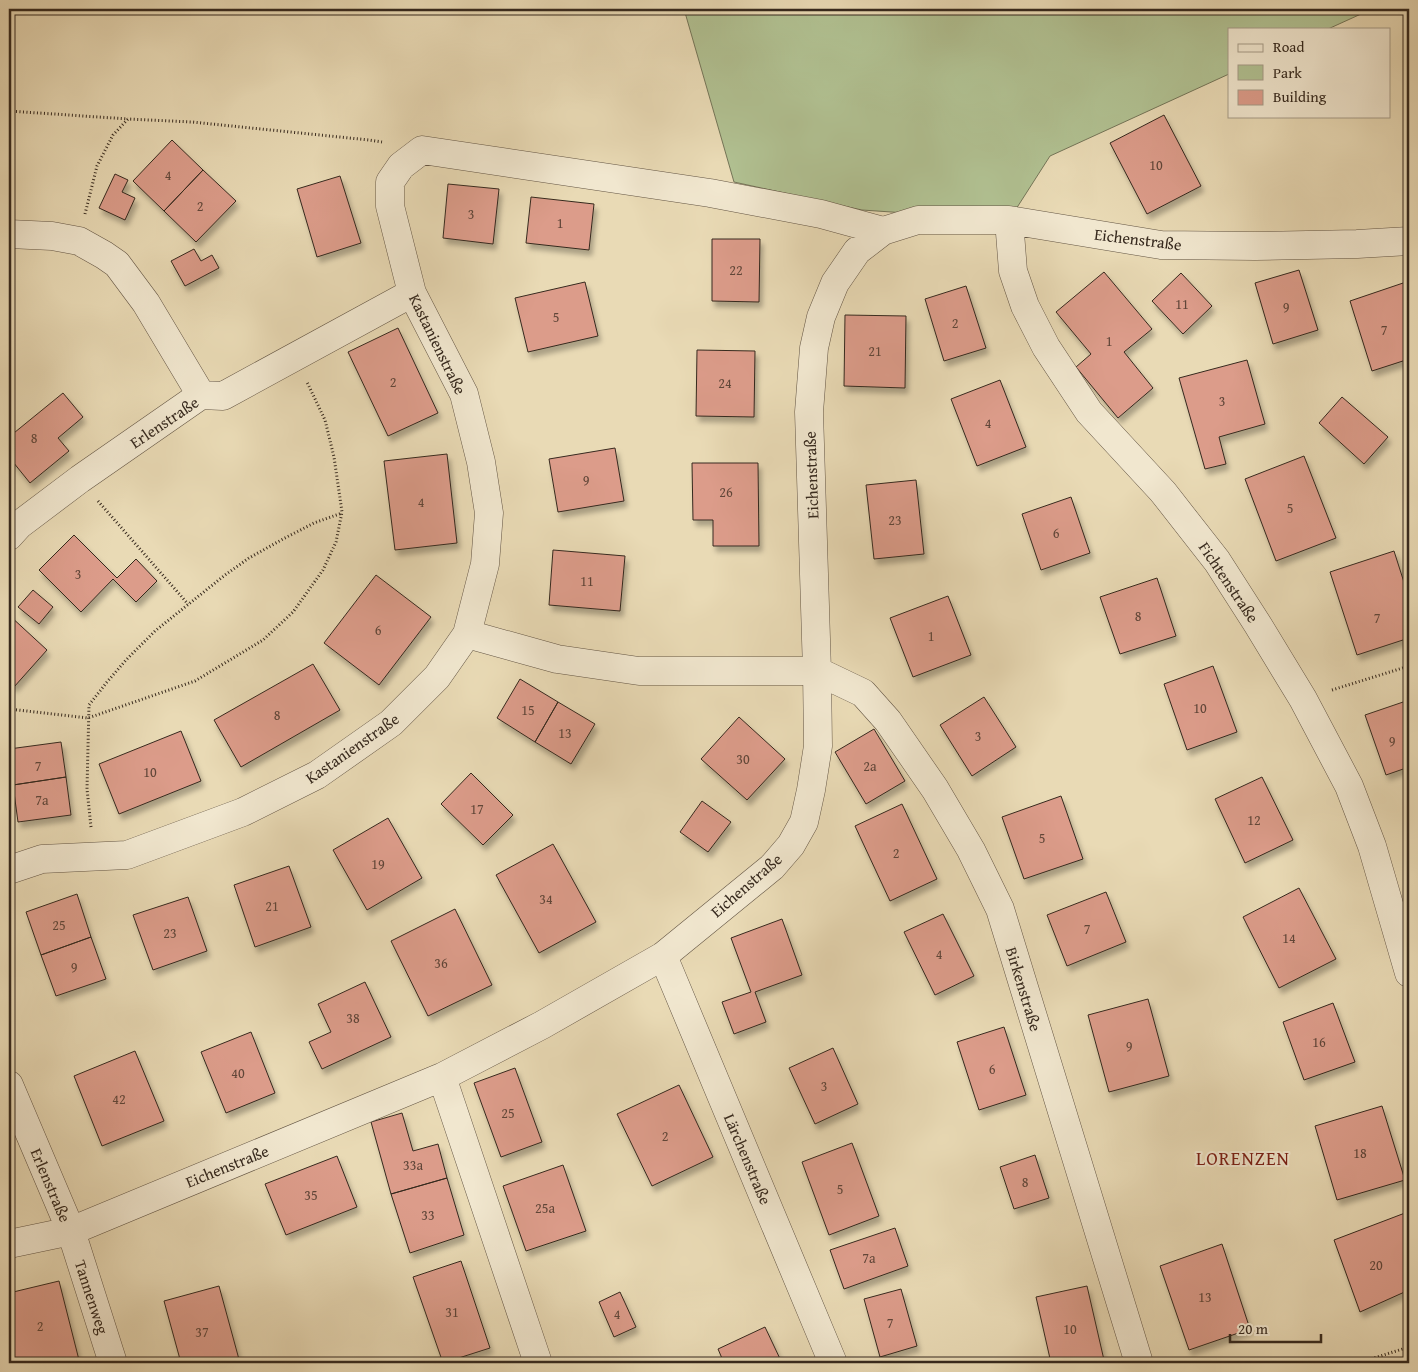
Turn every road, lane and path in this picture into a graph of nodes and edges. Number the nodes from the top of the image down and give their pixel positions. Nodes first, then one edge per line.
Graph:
1 (9, 111) edge
2 (128, 119) junction
3 (422, 150) junction
4 (1009, 220) junction
5 (883, 232) junction
6 (9, 234) edge
7 (79, 241) junction
8 (1409, 241) edge
9 (412, 293) junction
10 (295, 357) junction
11 (201, 395) junction
12 (80, 479) junction
13 (342, 512) junction
14 (12, 525) edge
15 (188, 604) junction
16 (467, 634) junction
17 (1409, 666) edge
18 (818, 671) junction
19 (1303, 699) junction
20 (9, 709) edge
21 (88, 718) junction
22 (100, 856) junction
23 (9, 870) edge
24 (662, 956) junction
25 (1409, 973) edge
26 (442, 1077) junction
27 (9, 1085) edge
28 (71, 1231) junction
29 (9, 1244) edge
30 (1409, 1347) edge
31 (113, 1363) edge
32 (538, 1363) edge
33 (834, 1363) edge
34 (1139, 1363) edge
35 (1358, 1363) edge

1 - 2 path
2 - 3 path
2 - 7 path
3 - 5 street
3 - 9 street, Kastanienstraße
4 - 5 street, Eichenstraße
4 - 8 street, Eichenstraße
4 - 19 street, Fichtenstraße
5 - 18 street, Eichenstraße
6 - 7 street
7 - 11 street
9 - 10 street, Erlenstraße
9 - 16 street, Kastanienstraße
10 - 11 street, Erlenstraße
10 - 13 path
11 - 12 street, Erlenstraße
12 - 14 street, Erlenstraße
12 - 15 path
13 - 15 path
13 - 21 path
15 - 21 path
16 - 18 street
16 - 22 street, Kastanienstraße
17 - 19 path
18 - 24 street, Eichenstraße
18 - 34 street, Birkenstraße
19 - 25 street, Fichtenstraße
20 - 21 path
21 - 22 path
22 - 23 street, Kastanienstraße
24 - 26 street, Eichenstraße
24 - 33 street, Lärchenstraße
26 - 28 street, Eichenstraße
26 - 32 street
27 - 28 street, Erlenstraße
28 - 29 street, Eichenstraße
28 - 31 street, Tannenweg
30 - 35 path

